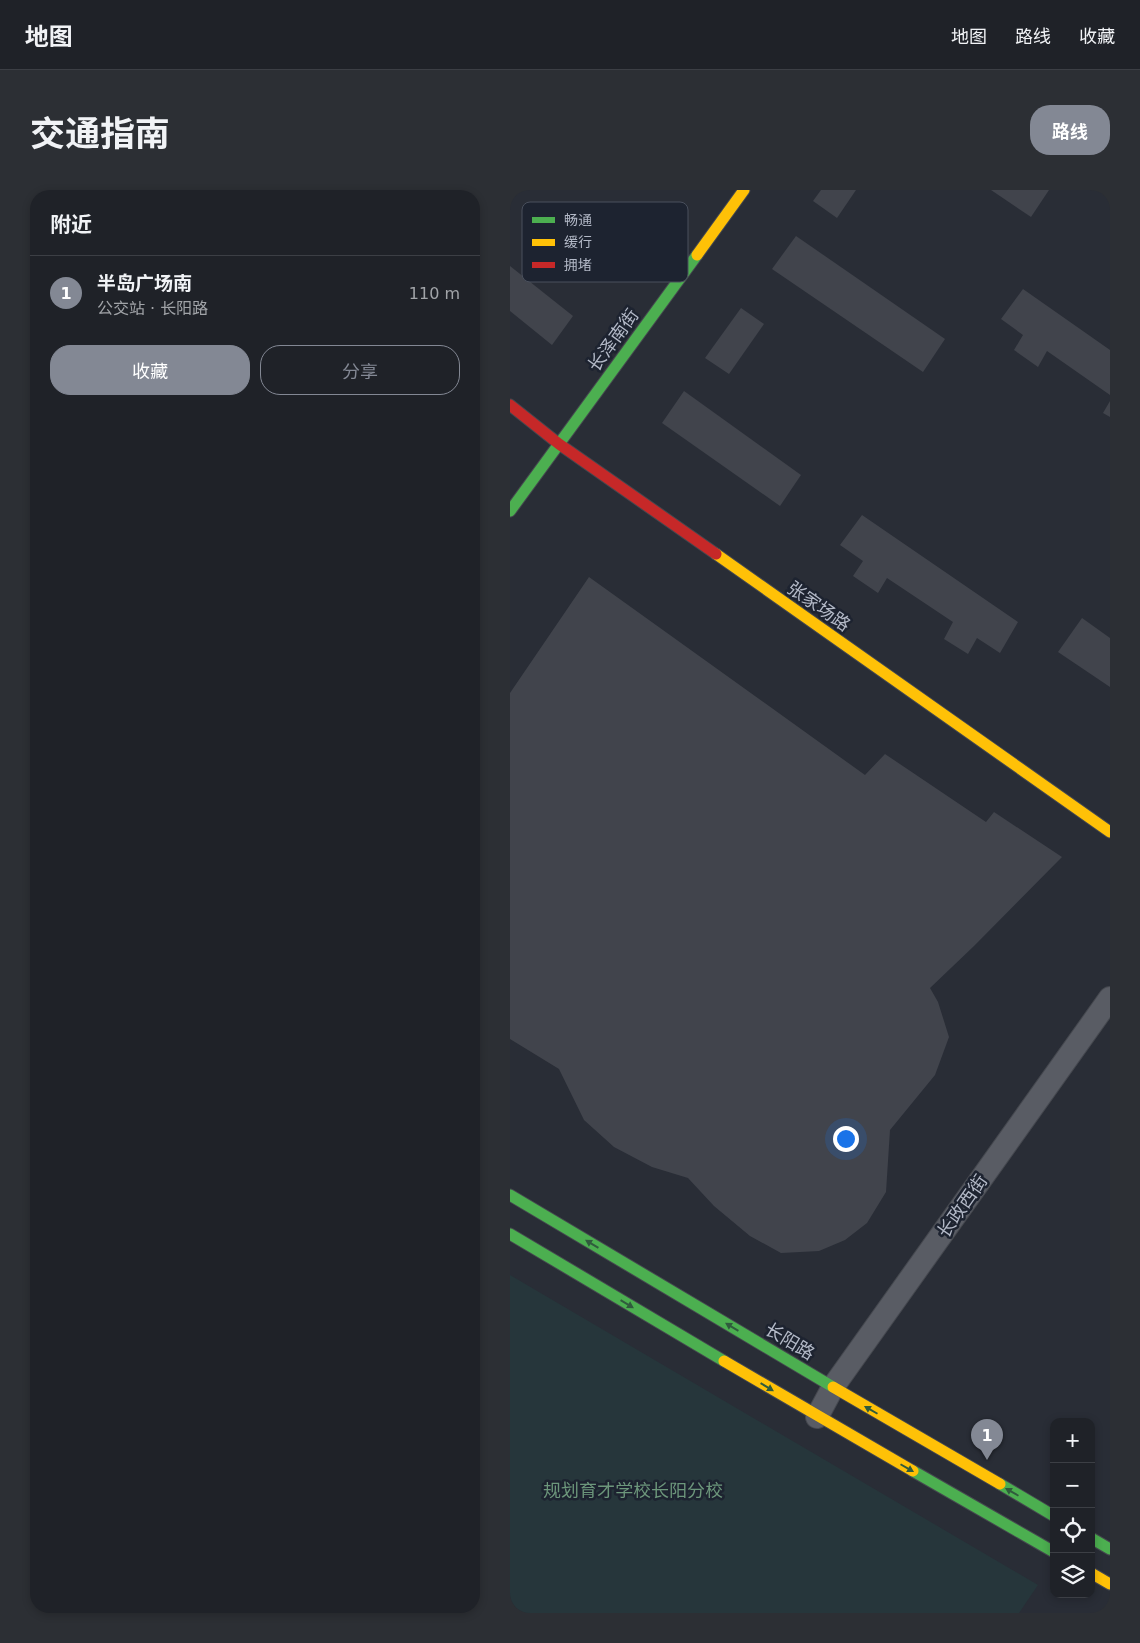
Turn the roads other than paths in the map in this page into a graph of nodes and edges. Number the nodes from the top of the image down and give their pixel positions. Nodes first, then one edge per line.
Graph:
1 (744, 190) edge
2 (688, 267) edge
3 (677, 282) edge
4 (510, 405) edge
5 (559, 444) junction
6 (510, 511) edge
7 (1110, 832) edge
8 (1110, 998) edge
9 (510, 1195) edge
10 (510, 1234) edge
11 (833, 1387) junction
12 (817, 1417) junction
13 (1050, 1514) edge
14 (1095, 1540) edge
15 (1110, 1549) edge
16 (1050, 1550) edge
17 (1095, 1575) edge
18 (1110, 1584) edge

1 - 2 main road, 长泽南街
3 - 5 main road, 长泽南街
4 - 5 main road, 张家场路
5 - 6 main road, 长泽南街
5 - 7 main road, 张家场路
8 - 11 street, 长政西街
11 -> 9 main road, 长阳路
10 -> 12 main road
11 - 12 street, 长政西街
13 -> 11 main road, 长阳路
12 -> 16 main road
14 - 15 main road
17 - 18 main road

